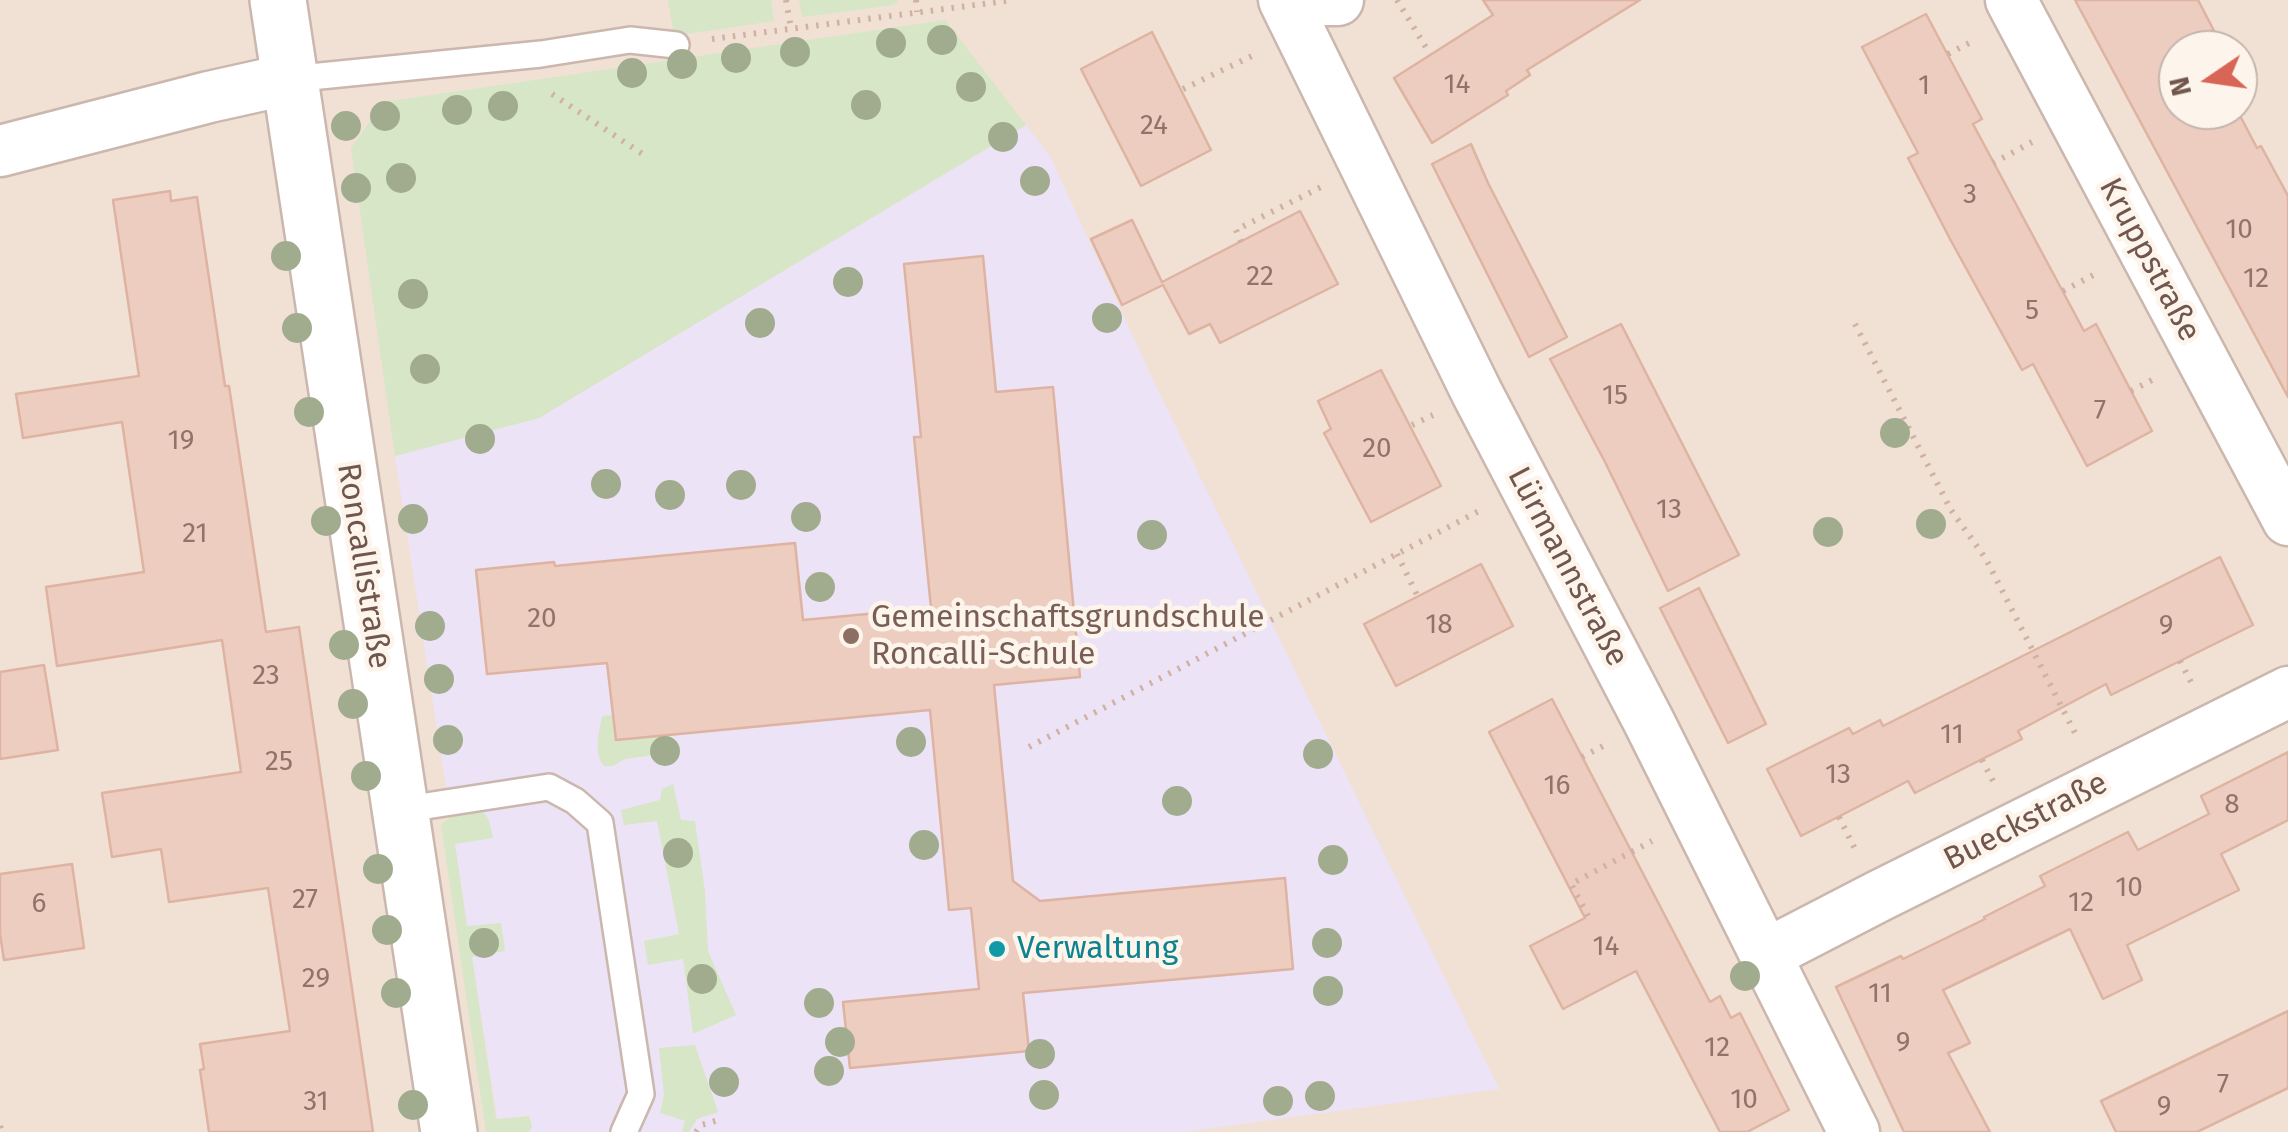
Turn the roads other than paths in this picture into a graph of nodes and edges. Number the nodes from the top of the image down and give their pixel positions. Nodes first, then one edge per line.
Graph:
1 (278, 0) edge
2 (1338, 0) edge
3 (2011, 0) edge
4 (1297, 11) edge
5 (676, 45) road end
6 (290, 79) junction
7 (0, 151) edge
8 (2288, 520) edge
9 (2288, 692) edge
10 (400, 810) junction
11 (1766, 955) junction
12 (449, 1132) edge
13 (624, 1132) edge
14 (1854, 1132) edge

1 - 6 street, Roncallistraße
2 - 4 street
3 - 8 street, Kruppstraße
4 - 11 street, Lürmannstraße
5 - 6 lane
6 - 7 street
6 - 10 street, Roncallistraße
9 - 11 street, Bueckstraße
10 - 12 street, Roncallistraße
10 - 13 lane
11 - 14 street, Lürmannstraße

